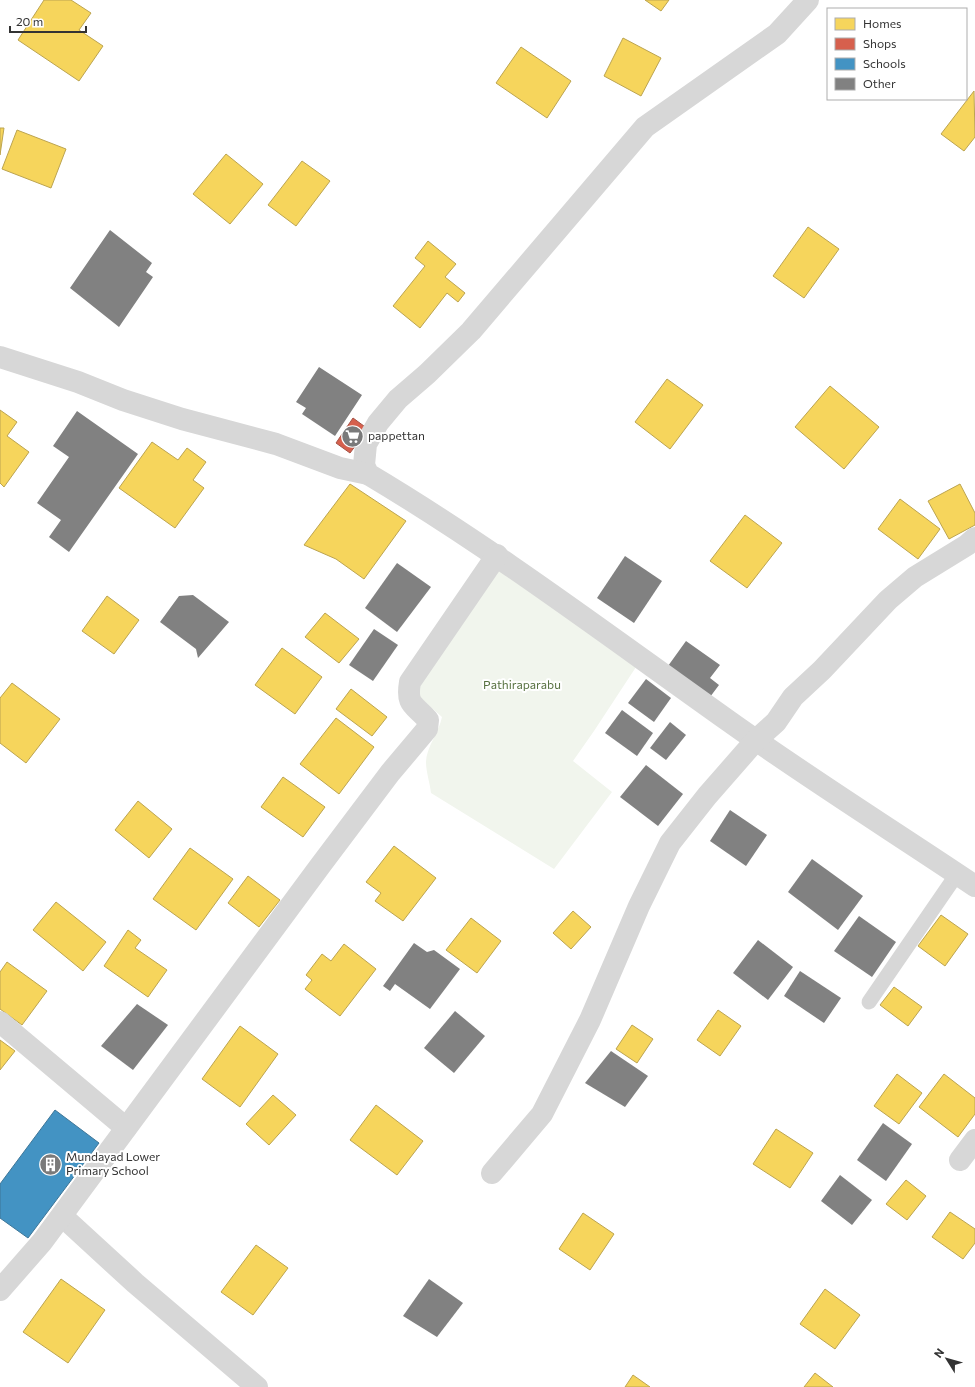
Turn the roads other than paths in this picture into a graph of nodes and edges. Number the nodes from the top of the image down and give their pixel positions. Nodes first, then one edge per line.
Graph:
1 (808, 0) edge
2 (0, 357) edge
3 (368, 474) junction
4 (975, 538) edge
5 (497, 555) junction
6 (756, 740) junction
7 (957, 874) junction
8 (975, 886) edge
9 (870, 1002) dead end
10 (0, 1022) edge
11 (126, 1128) junction
12 (975, 1140) edge
13 (960, 1160) dead end
14 (492, 1174) dead end
15 (62, 1216) junction
16 (0, 1290) edge
17 (257, 1387) edge

1 - 3 street
2 - 3 street
3 - 5 street
4 - 6 street
5 - 6 street
5 - 11 street
6 - 7 street
6 - 14 street
7 - 8 street
7 - 9 lane
10 - 11 street
11 - 15 street
12 - 13 street
15 - 16 street
15 - 17 street

